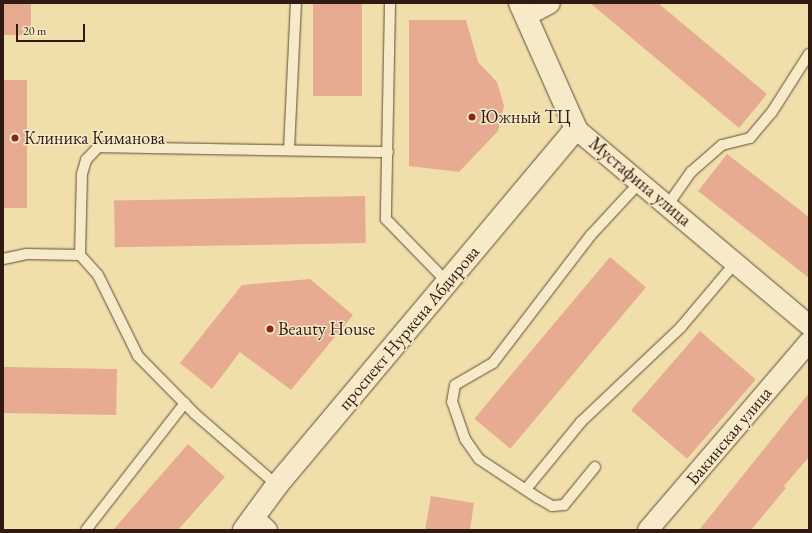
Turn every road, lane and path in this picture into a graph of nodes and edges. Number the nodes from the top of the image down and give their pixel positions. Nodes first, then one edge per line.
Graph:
1 (296, 3) edge
2 (390, 3) edge
3 (550, 3) edge
4 (523, 10) edge
5 (809, 54) edge
6 (576, 129) junction
7 (289, 150) junction
8 (388, 152) junction
9 (640, 182) junction
10 (667, 206) junction
11 (80, 255) junction
12 (3, 259) edge
13 (735, 262) junction
14 (447, 282) junction
15 (809, 325) edge
16 (809, 342) edge
17 (184, 403) junction
18 (595, 467) dead end
19 (277, 485) junction
20 (526, 488) junction
21 (255, 526) edge
22 (86, 530) edge
23 (648, 530) edge

1 - 7 lane
2 - 8 lane
3 - 4 street
4 - 6 main road, Мустафина улица
5 - 10 lane
6 - 9 street, Мустафина улица
6 - 14 main road, проспект Нуркена Абдирова
7 - 8 lane
7 - 11 lane
8 - 14 lane
9 - 10 street, Мустафина улица
9 - 20 lane
10 - 13 street, Мустафина улица
11 - 12 lane
11 - 17 lane
13 - 15 street, Мустафина улица
13 - 20 lane
14 - 19 main road, проспект Нуркена Абдирова
16 - 23 street, Бакинская улица
17 - 19 lane
17 - 22 lane
18 - 20 lane
19 - 21 main road, проспект Нуркена Абдирова

